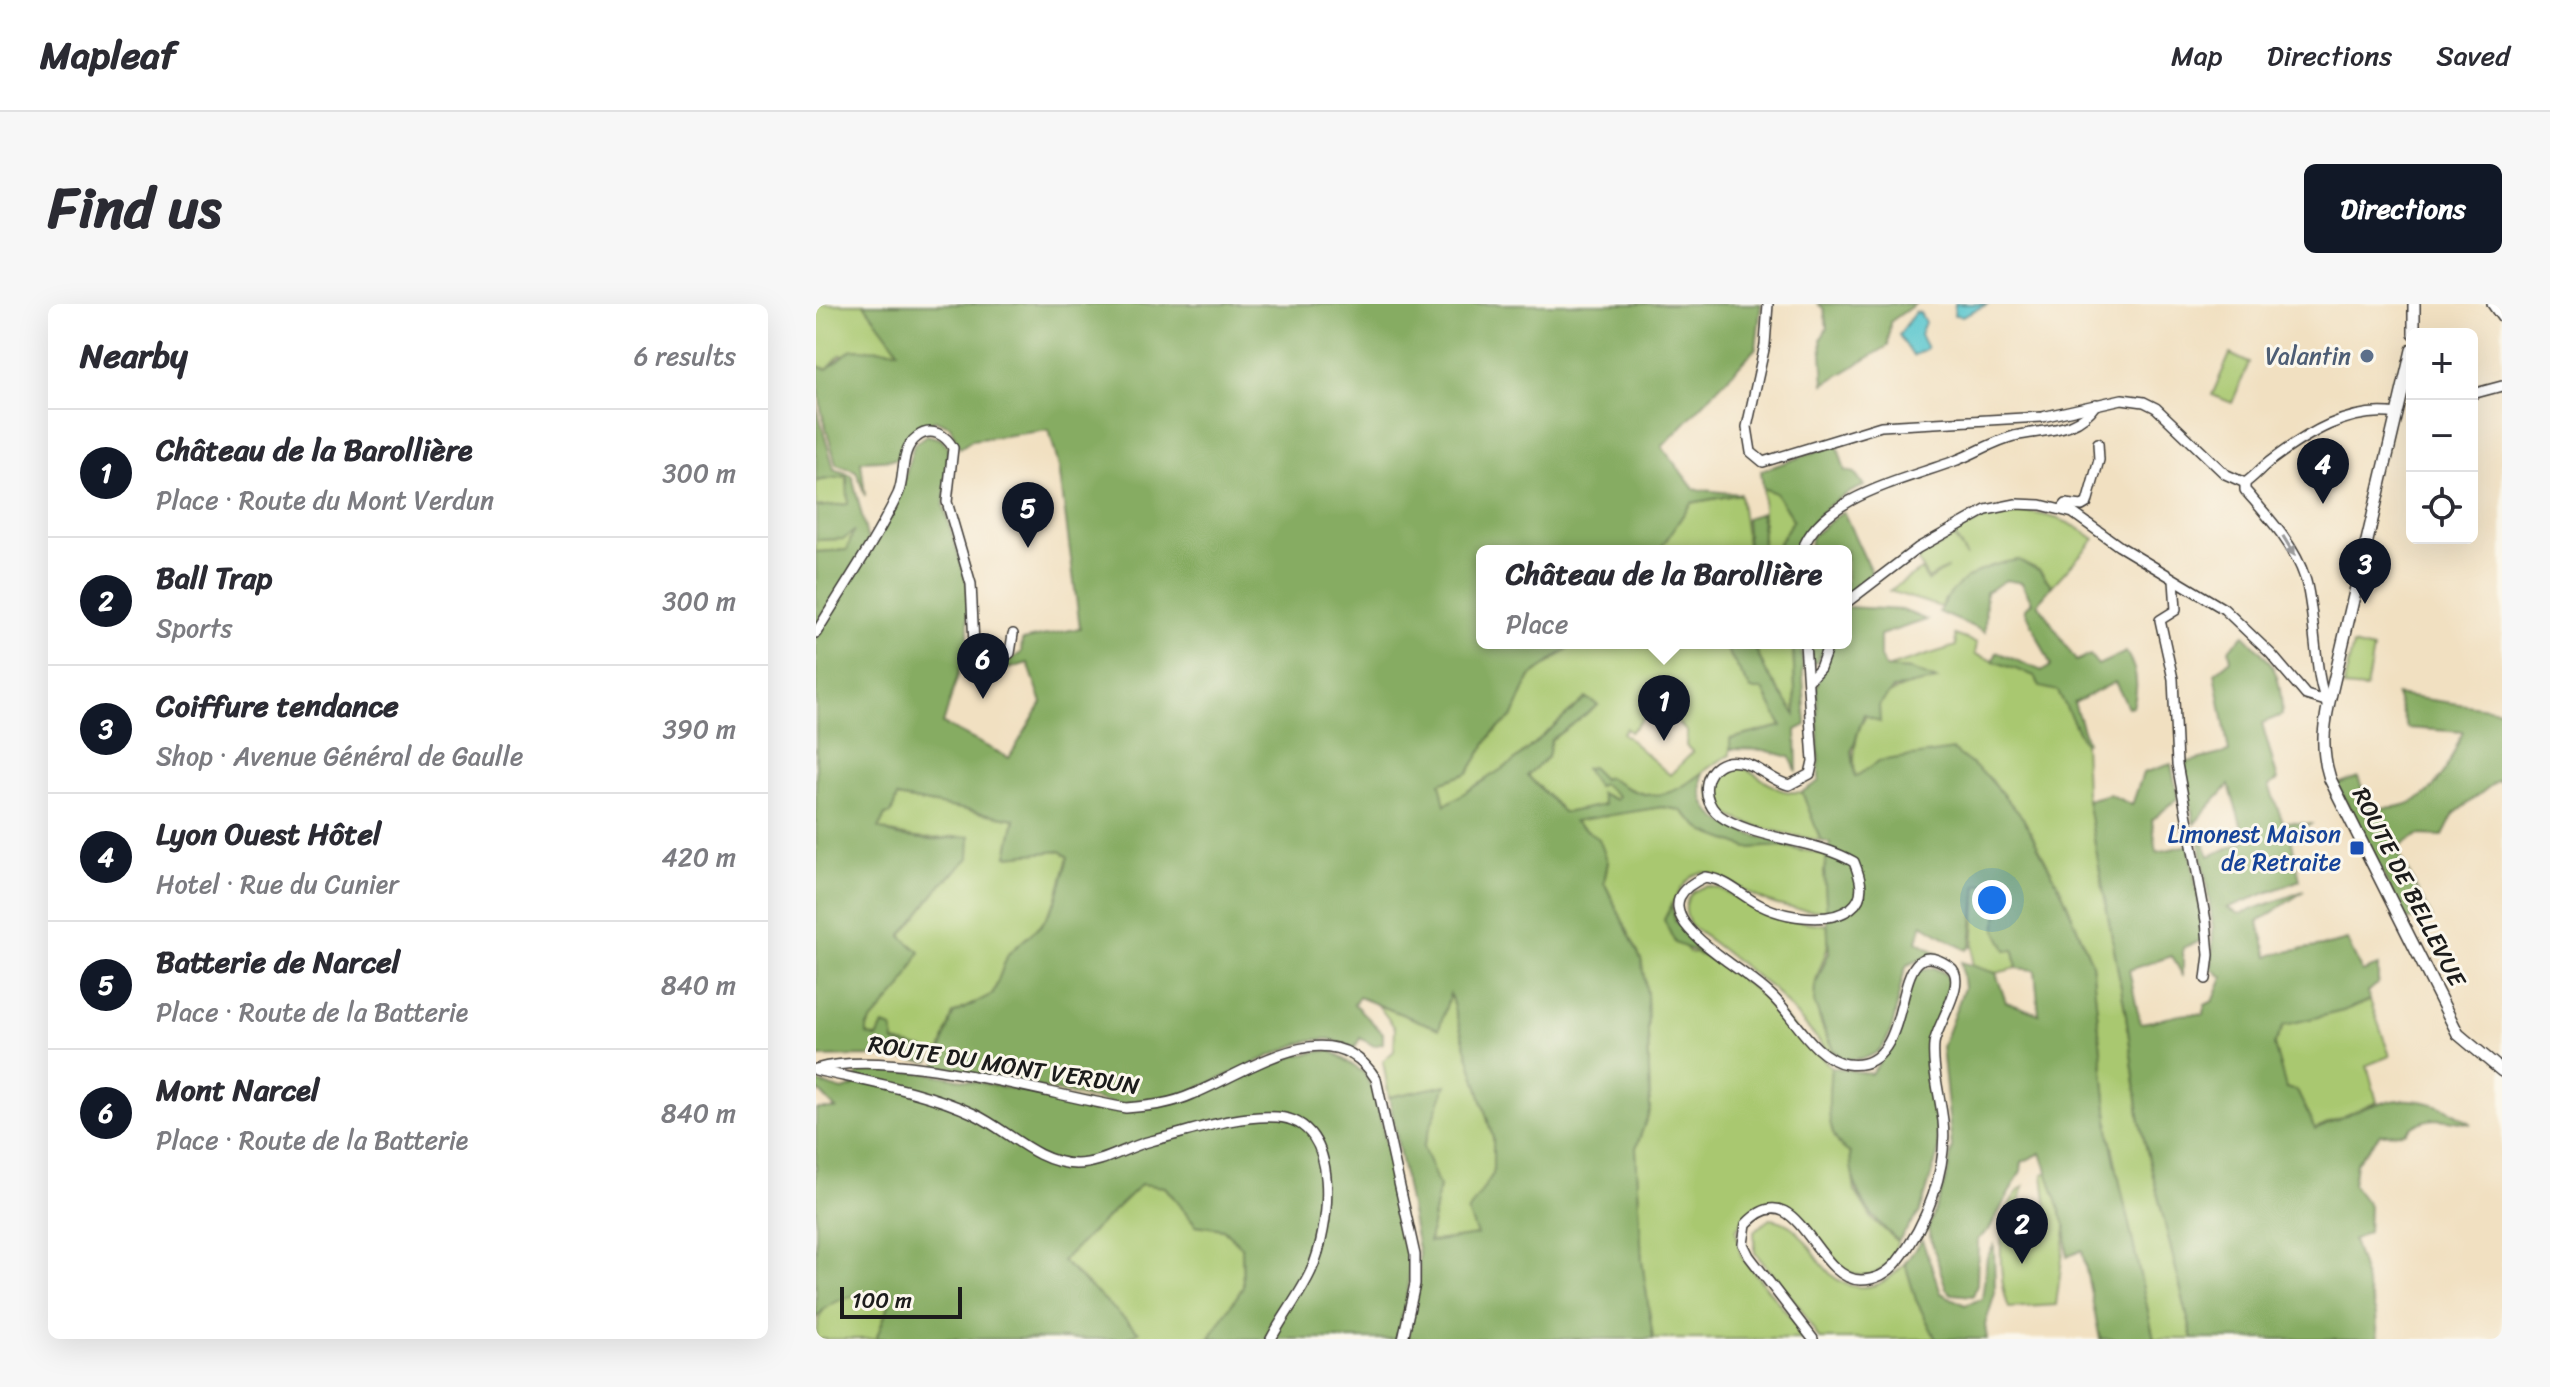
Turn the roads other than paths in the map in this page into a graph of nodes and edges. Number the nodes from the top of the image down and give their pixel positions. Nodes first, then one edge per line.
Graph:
1 (1768, 304) edge
2 (2414, 304) edge
3 (2492, 304) edge
4 (2502, 318) edge
5 (2414, 328) edge
6 (2501, 386) edge
7 (2478, 392) edge
8 (2406, 401) edge
9 (2096, 404) junction
10 (2397, 414) junction
11 (2098, 443) dead end
12 (2245, 483) junction
13 (2062, 509) junction
14 (1806, 545) edge
15 (2174, 580) junction
16 (1852, 598) edge
17 (816, 633) edge
18 (1013, 634) dead end
19 (1806, 649) edge
20 (1827, 649) edge
21 (1809, 680) junction
22 (2329, 702) junction
23 (2206, 979) dead end
24 (816, 1069) edge
25 (2502, 1071) edge
26 (1271, 1339) edge
27 (1403, 1339) edge
28 (1813, 1339) edge

1 - 9 street
2 - 5 main road
3 - 4 street
6 - 7 street
8 - 10 main road, ROUTE DE BELLEVUE
9 - 12 street
9 - 14 street
10 - 12 street
10 - 22 main road, ROUTE DE BELLEVUE
11 - 13 street
12 -> 22 street
13 - 15 street
13 - 16 street
15 - 22 street
15 - 23 street
17 - 18 street
19 - 21 street
20 - 21 street
21 - 28 street
22 - 25 main road, ROUTE DE BELLEVUE
24 - 26 street
24 - 27 street, ROUTE DU MONT VERDUN

